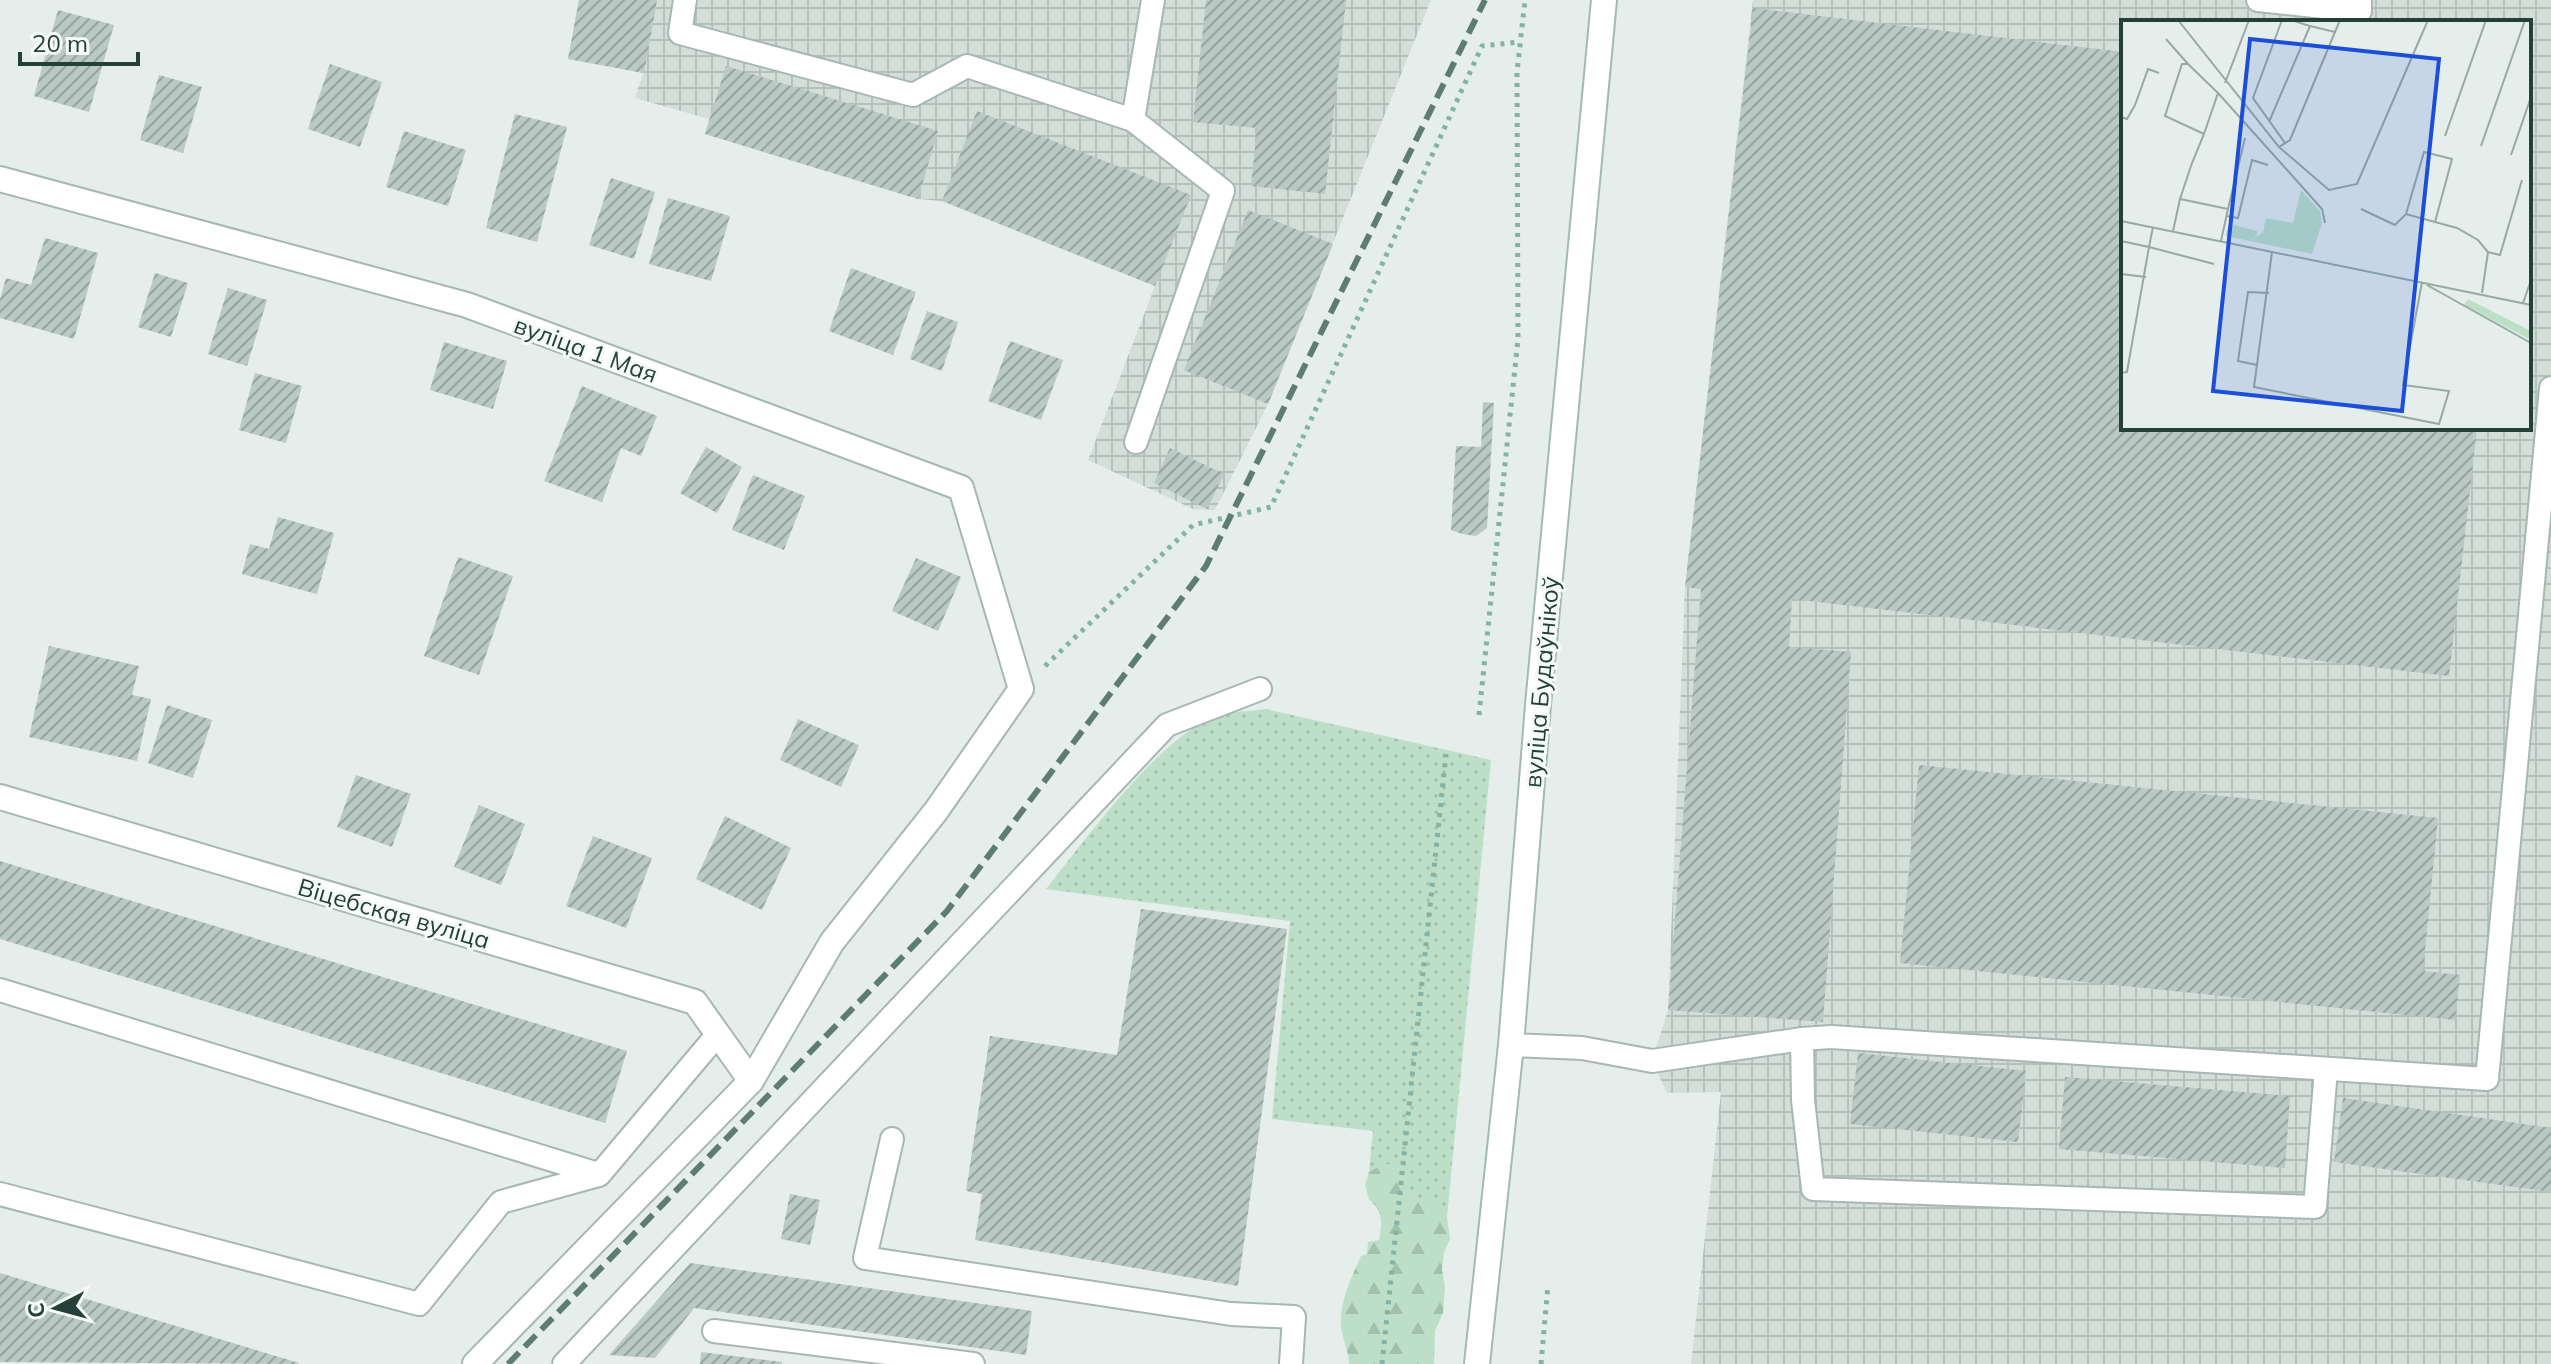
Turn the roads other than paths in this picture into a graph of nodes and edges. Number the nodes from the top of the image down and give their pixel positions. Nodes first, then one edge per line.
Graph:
1 (685, 0) edge
2 (1153, 0) edge
3 (1604, 0) edge
4 (2258, 0) edge
5 (2360, 0) edge
6 (1133, 120) junction
7 (0, 179) edge
8 (2551, 388) edge
9 (1136, 442) dead end
10 (1260, 689) dead end
11 (0, 797) edge
12 (0, 990) edge
13 (717, 1035) junction
14 (1802, 1039) junction
15 (1511, 1045) junction
16 (2326, 1069) junction
17 (751, 1081) junction
18 (892, 1139) dead end
19 (599, 1175) junction
20 (0, 1194) edge
21 (714, 1331) dead end
22 (475, 1364) edge
23 (564, 1364) edge
24 (973, 1364) edge
25 (1291, 1364) edge
26 (1477, 1364) edge

1 - 6 lane
2 - 6 lane
3 - 15 street, вуліца Будаўнікоў
4 - 5 lane
6 - 9 lane
7 - 17 street, вуліца 1 Мая
8 - 16 lane
10 - 23 lane
11 - 13 street, Віцебская вуліца
12 - 19 lane
13 - 17 street, Віцебская вуліца
13 - 19 lane
14 - 15 lane
14 - 16 lane
14 - 16 lane
15 - 26 street, вуліца Будаўнікоў
17 - 22 street
18 - 25 lane
19 - 20 lane
21 - 24 lane

